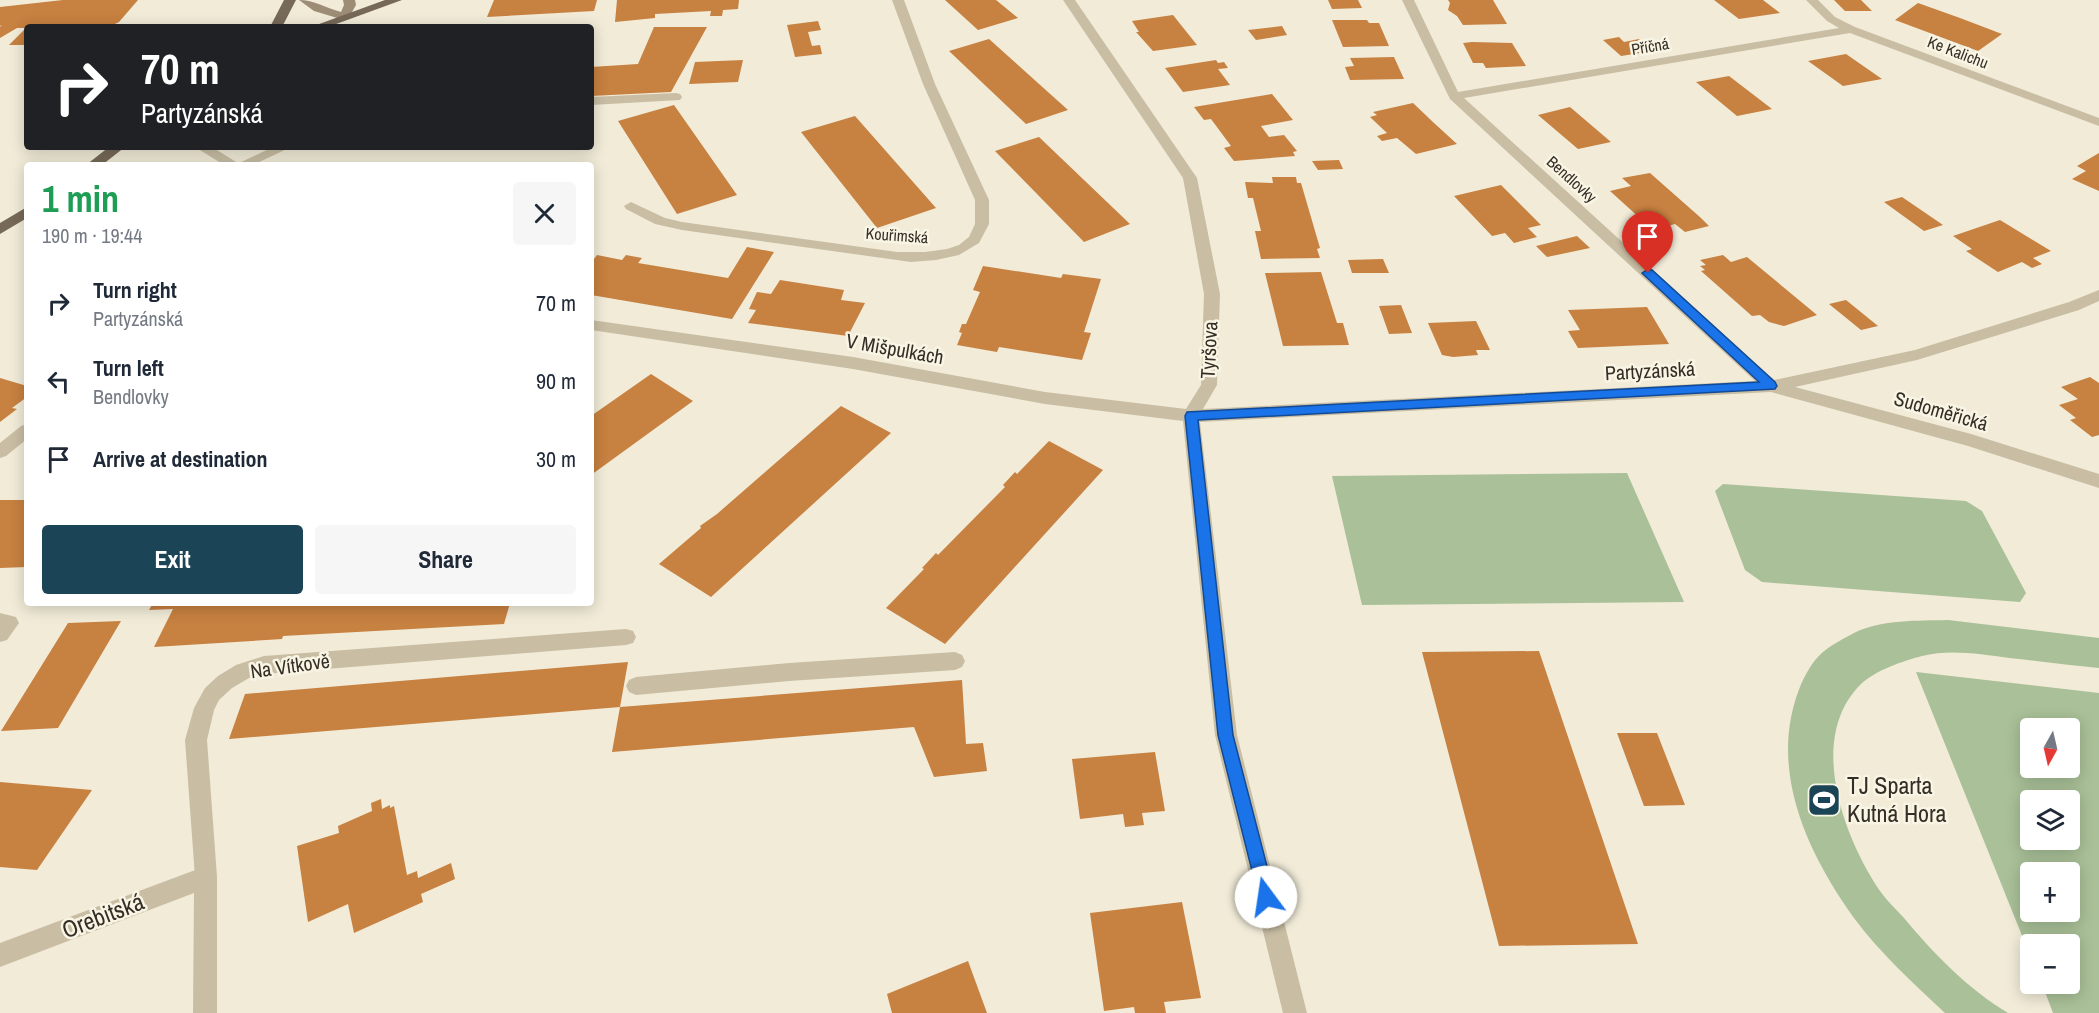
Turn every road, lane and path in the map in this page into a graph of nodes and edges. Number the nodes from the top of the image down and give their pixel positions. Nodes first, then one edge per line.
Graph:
1 (290, 0) edge
2 (305, 0) edge
3 (349, 0) edge
4 (396, 0) edge
5 (898, 0) edge
6 (1069, 0) edge
7 (1408, 0) edge
8 (1812, 0) edge
9 (344, 17) junction
10 (278, 24) edge
11 (325, 24) edge
12 (1851, 29) junction
13 (1454, 96) junction
14 (676, 97) dead end
15 (594, 101) edge
16 (2099, 122) edge
17 (114, 150) edge
18 (207, 150) edge
19 (277, 150) edge
20 (97, 162) edge
21 (229, 162) edge
22 (249, 162) edge
23 (632, 206) dead end
24 (24, 213) edge
25 (0, 230) edge
26 (2099, 295) edge
27 (594, 325) edge
28 (1771, 386) junction
29 (1191, 416) junction
30 (24, 432) edge
31 (0, 452) edge
32 (2099, 481) edge
33 (0, 621) edge
34 (0, 634) edge
35 (626, 637) dead end
36 (955, 661) dead end
37 (636, 686) dead end
38 (206, 877) junction
39 (0, 955) edge
40 (205, 1013) edge
41 (1295, 1013) edge

1 - 10 main road
2 - 9 street
3 - 9 street
4 - 9 main road
5 - 23 street, Kouřimská
6 - 29 street, Tyršova
7 - 13 street, Bendlovky
8 - 12 street, Ke Kalichu
9 - 11 main road
12 - 13 street, Příčná
12 - 16 street, Ke Kalichu
13 - 28 street, Bendlovky
14 - 15 street
17 - 20 main road
18 - 21 street
19 - 22 street
24 - 25 main road
26 - 28 street, Partyzánská
27 - 29 street, V Mišpulkách
28 - 29 street, Partyzánská
28 - 32 street, Sudoměřická
29 - 41 street
30 - 31 street
33 - 34 street
35 - 38 street, Na Vítkově
36 - 37 street
38 - 39 street, Orebitská
38 - 40 street, Na Vítkově

